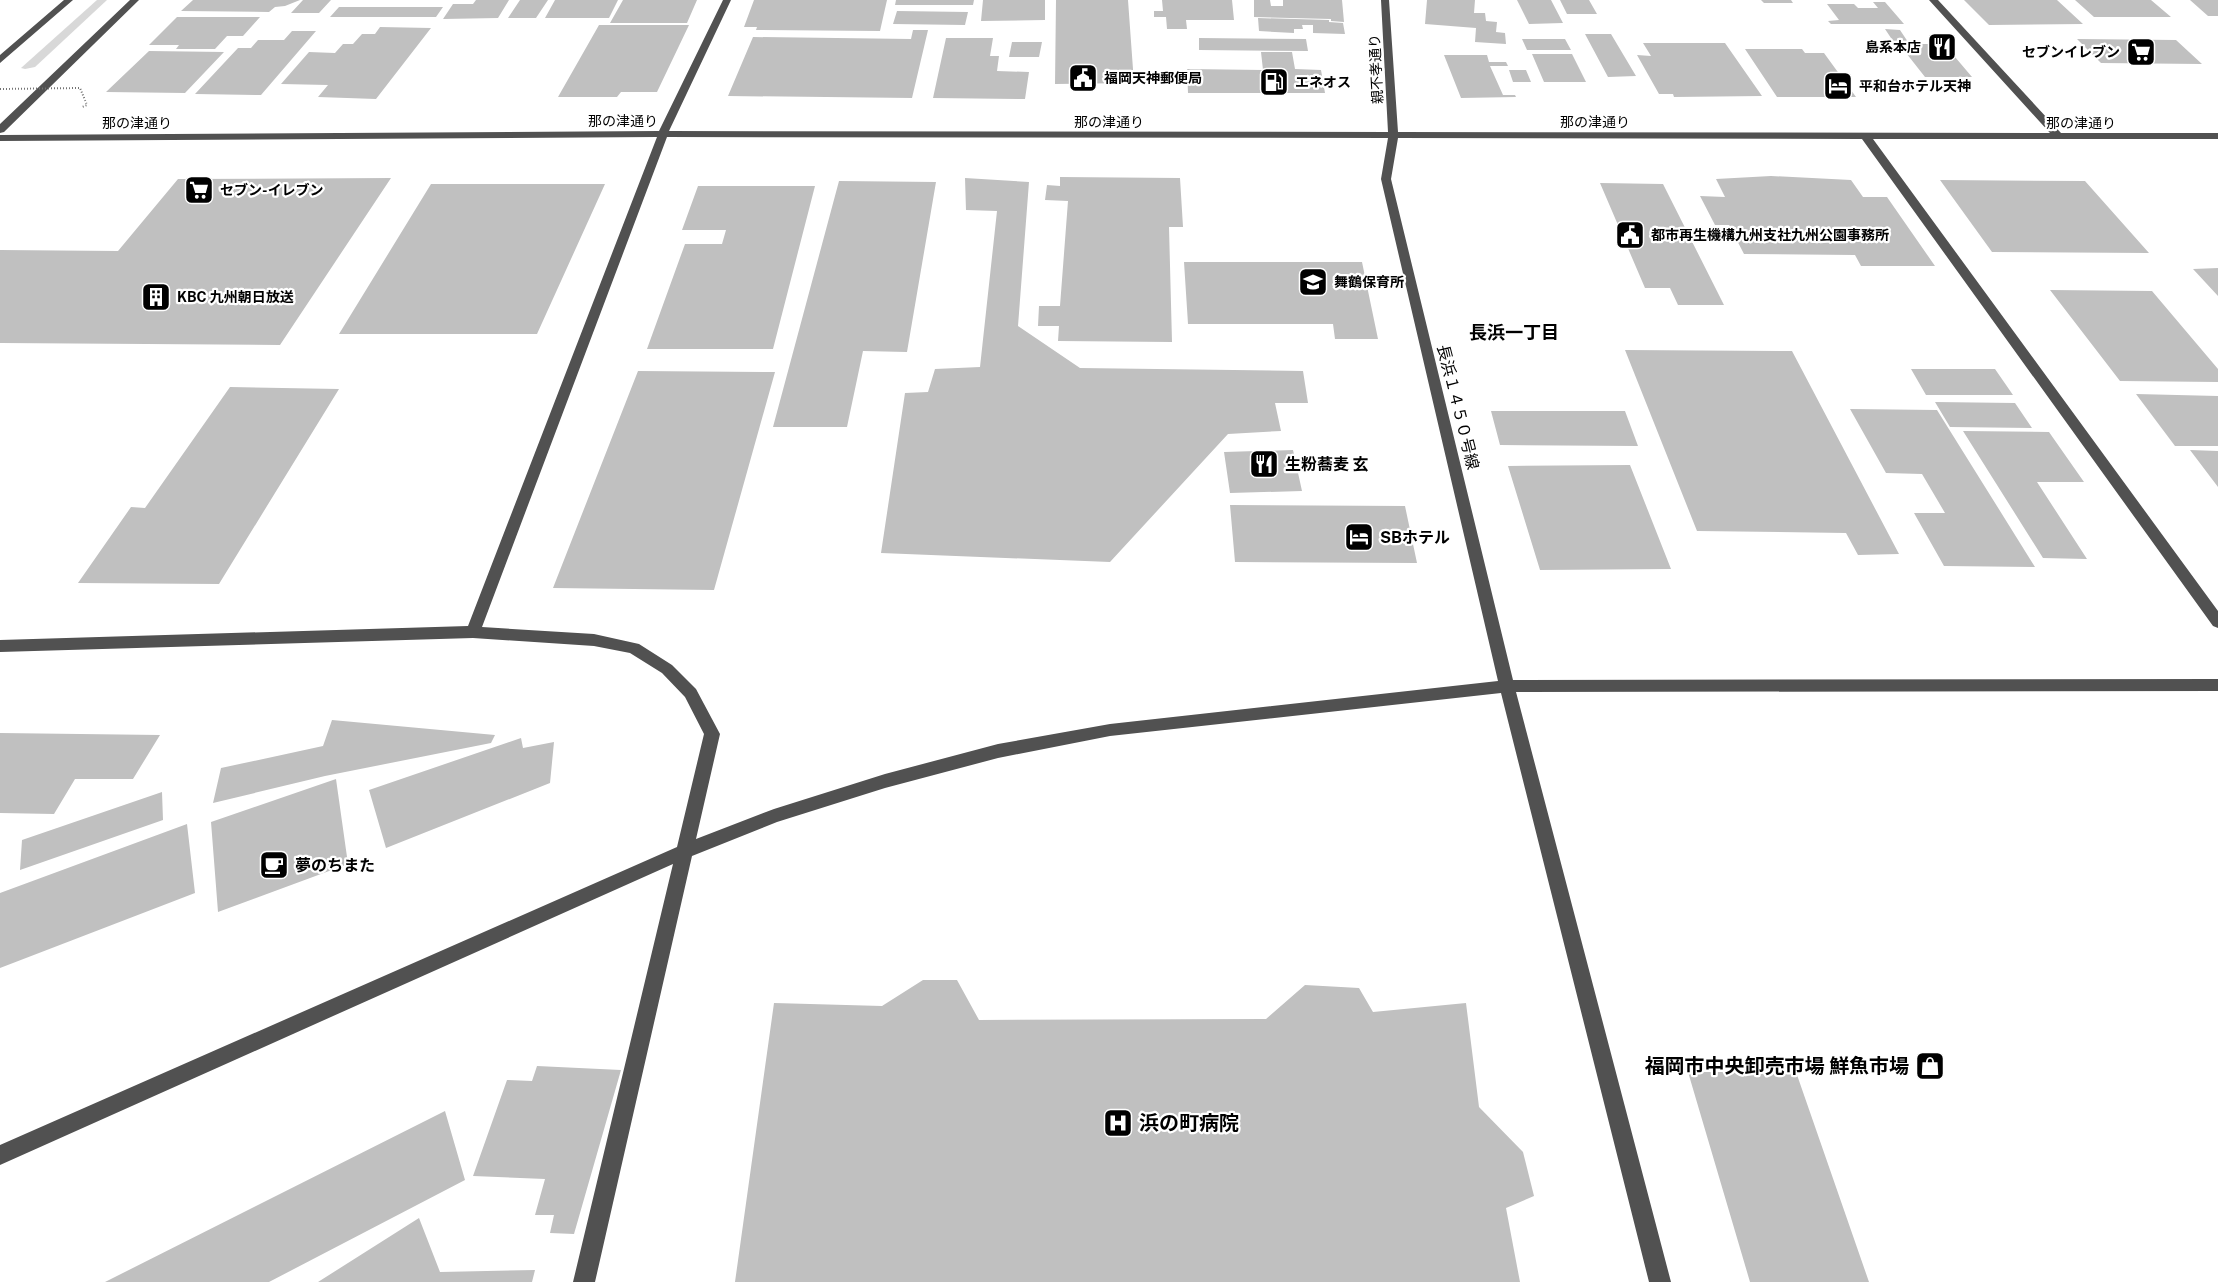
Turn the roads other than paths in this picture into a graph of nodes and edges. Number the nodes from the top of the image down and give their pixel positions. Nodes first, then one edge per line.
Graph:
1 (69, 0) edge
2 (135, 0) edge
3 (727, 0) edge
4 (1385, 0) edge
5 (1933, 0) edge
6 (0, 60) edge
7 (0, 130) edge
8 (663, 134) junction
9 (1865, 135) junction
10 (1393, 136) junction
11 (2218, 136) edge
12 (2059, 137) junction
13 (0, 138) edge
14 (2218, 622) edge
15 (473, 632) junction
16 (0, 646) edge
17 (2218, 685) edge
18 (1507, 686) junction
19 (685, 851) junction
20 (0, 1155) edge
21 (584, 1282) edge
22 (1660, 1282) edge

1 - 6 street
2 - 7 street
3 - 8 street
4 - 10 street, 親不孝通り
5 - 12 street
8 - 10 street, 那の津通り
8 - 13 street, 那の津通り
8 - 15 street
9 - 10 street, 那の津通り
9 - 12 street, 那の津通り
9 - 14 street
10 - 18 street, 長浜１４５０号線
11 - 12 street, 那の津通り
15 - 16 street
15 - 19 street
17 - 18 street
18 - 19 street
18 - 22 street, 長浜１４５０号線
19 - 20 street
19 - 21 street

